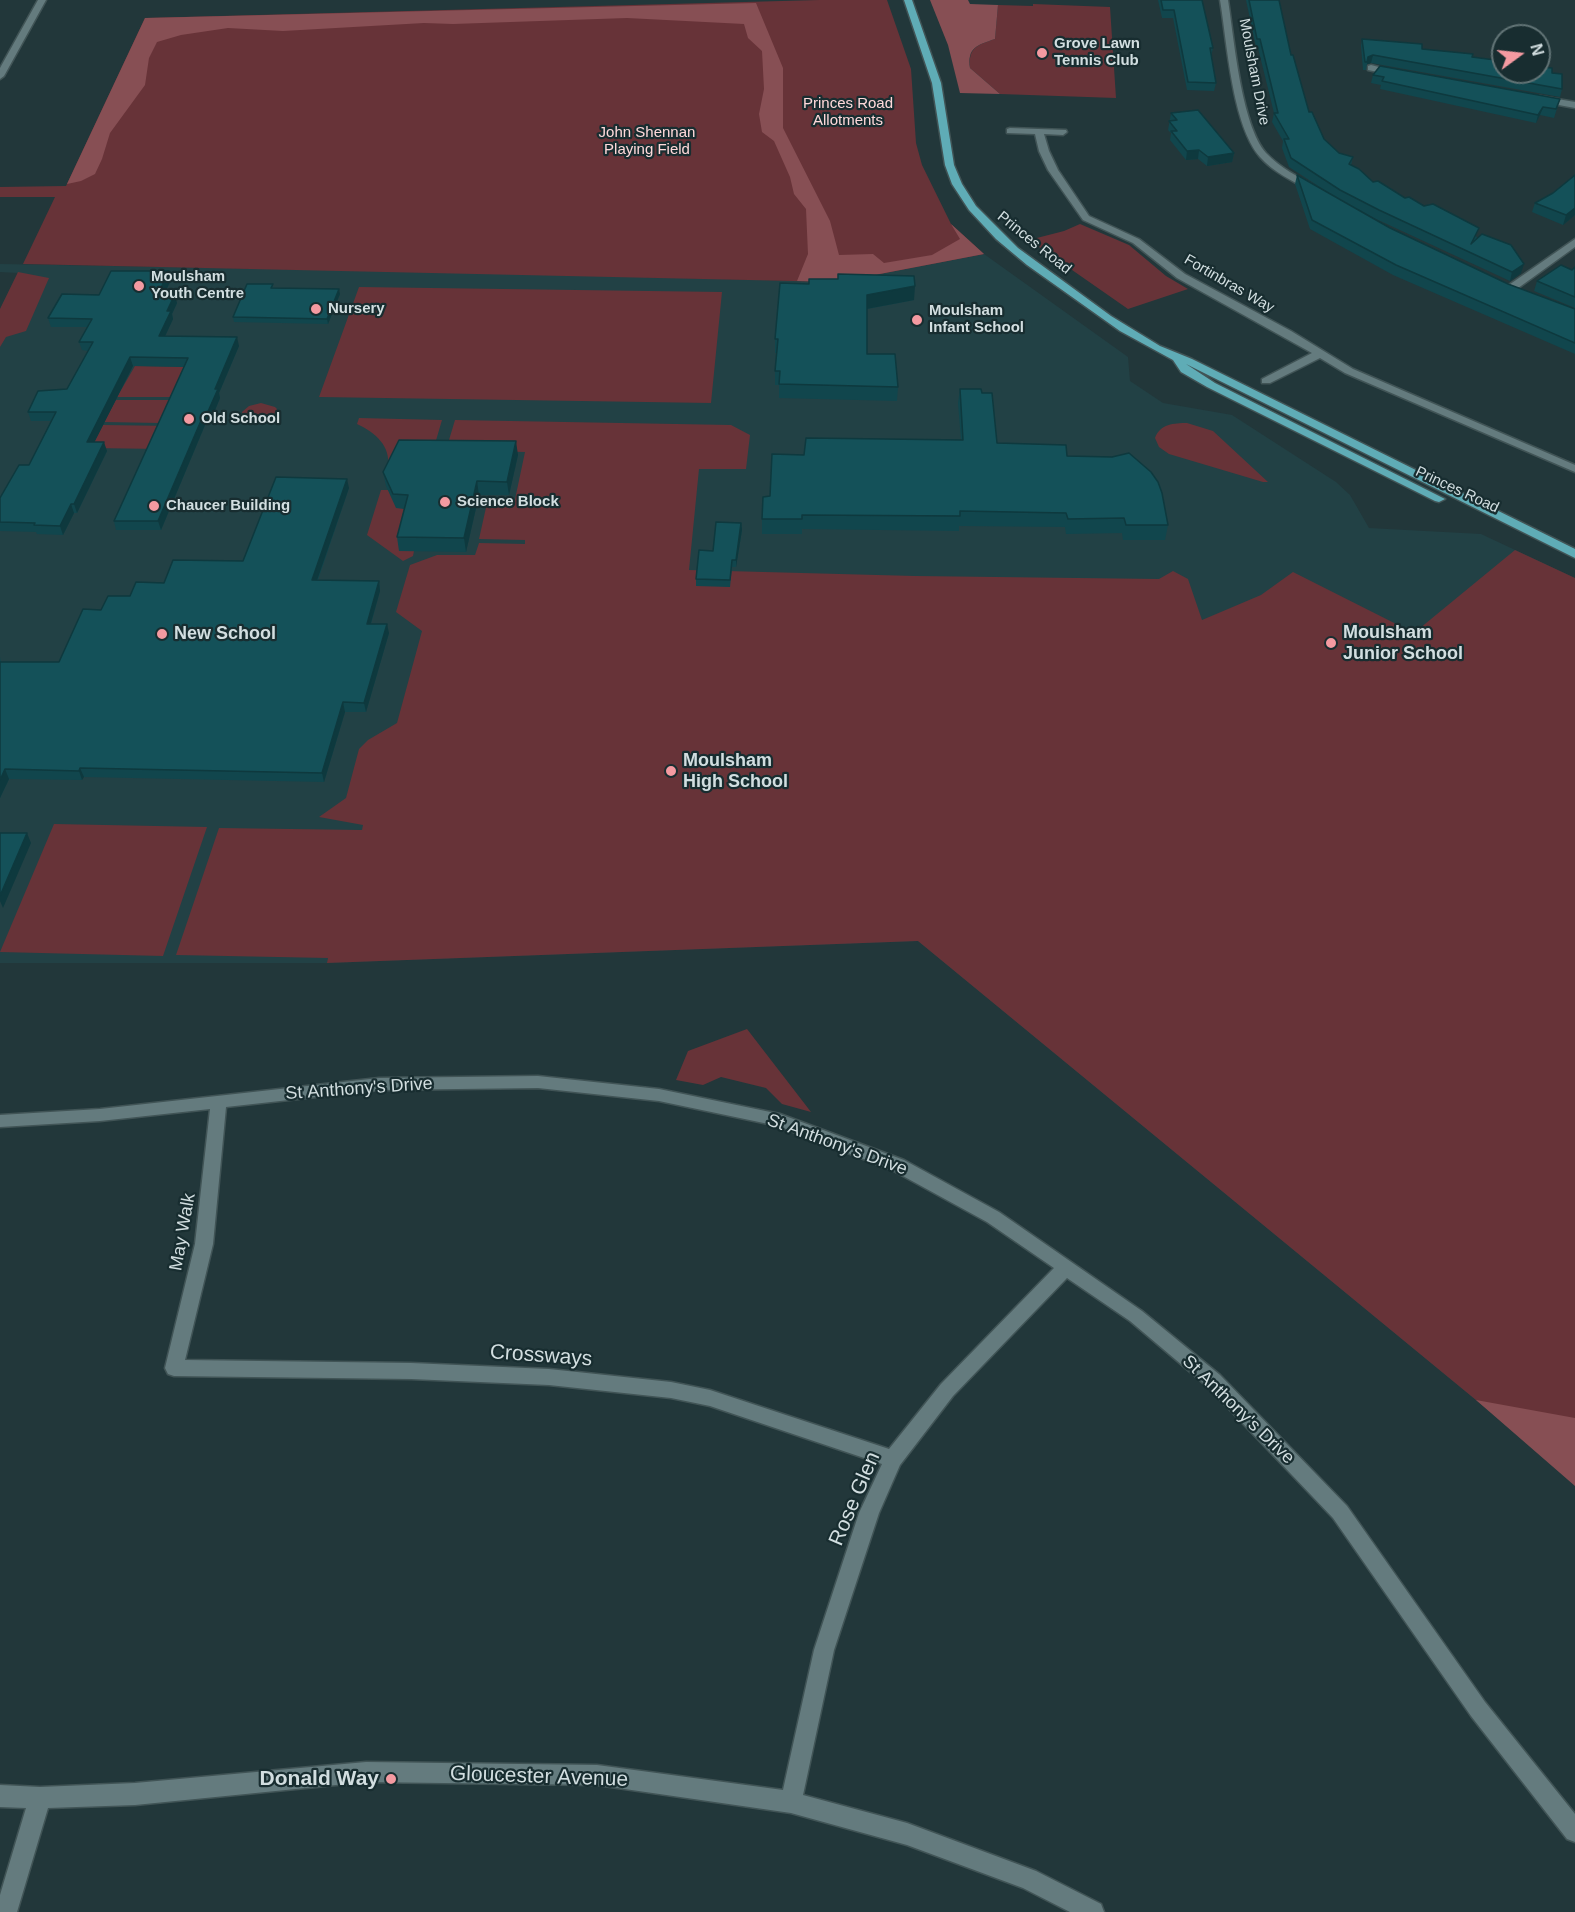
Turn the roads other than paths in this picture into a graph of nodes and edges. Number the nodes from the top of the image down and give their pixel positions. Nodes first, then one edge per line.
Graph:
1 (42, 0) edge
2 (908, 0) edge
3 (1224, 0) edge
4 (1371, 68) edge
5 (1405, 74) edge
6 (0, 76) edge
7 (1530, 97) edge
8 (1575, 105) edge
9 (1010, 131) dead end
10 (1039, 131) junction
11 (1063, 132) dead end
12 (1320, 193) edge
13 (1575, 242) edge
14 (1500, 284) edge
15 (1510, 289) junction
16 (1521, 293) edge
17 (1319, 354) junction
18 (1266, 381) dead end
19 (1575, 469) edge
20 (1575, 554) edge
21 (219, 1101) junction
22 (0, 1121) edge
23 (1065, 1268) junction
24 (174, 1368) joint
25 (893, 1459) junction
26 (0, 1796) edge
27 (40, 1798) junction
28 (790, 1802) junction
29 (1575, 1831) edge
30 (6, 1912) edge
31 (1093, 1912) edge

1 - 6 street
2 - 20 main road, Princes Road
3 - 12 street, Moulsham Drive
4 - 5 street
7 - 8 street
9 - 10 street
10 - 11 street
10 - 17 street, Fortinbras Way
13 - 15 street
14 - 15 street
15 - 16 street
17 - 18 street
17 - 19 street, Fortinbras Way
21 - 22 street, St Anthony's Drive
21 - 23 street, St Anthony's Drive
21 - 24 street, May Walk
23 - 25 street, Rose Glen
23 - 29 street, St Anthony's Drive
24 - 25 street, Crossways
25 - 28 street, Rose Glen
26 - 27 street, Gloucester Avenue
27 - 28 street, Gloucester Avenue
27 - 30 street
28 - 31 street, Gloucester Avenue

